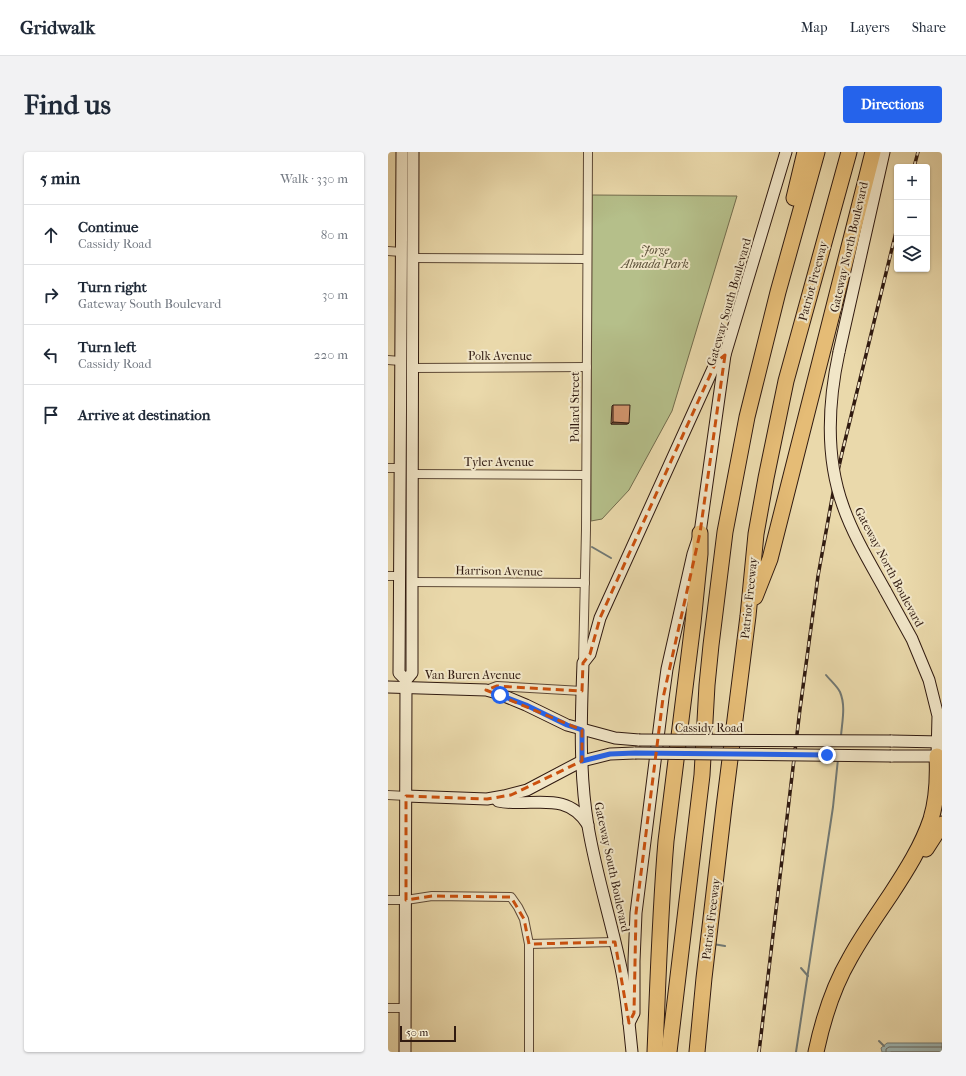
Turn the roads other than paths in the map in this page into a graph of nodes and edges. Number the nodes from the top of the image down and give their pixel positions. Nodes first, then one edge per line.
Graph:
1 (402, 152) edge
2 (414, 152) edge
3 (588, 152) edge
4 (786, 152) edge
5 (805, 152) edge
6 (817, 152) edge
7 (849, 152) edge
8 (873, 152) edge
9 (884, 152) edge
10 (388, 252) edge
11 (400, 252) junction
12 (413, 258) junction
13 (587, 259) junction
14 (413, 277) junction
15 (778, 292) junction
16 (401, 332) junction
17 (725, 355) junction
18 (388, 360) edge
19 (400, 361) junction
20 (587, 367) junction
21 (412, 368) junction
22 (394, 468) edge
23 (412, 474) junction
24 (586, 475) junction
25 (412, 532) junction
26 (700, 533) junction
27 (388, 576) edge
28 (399, 576) junction
29 (412, 582) junction
30 (585, 583) junction
31 (748, 616) junction
32 (583, 663) junction
33 (406, 684) junction
34 (388, 687) edge
35 (486, 690) junction
36 (582, 691) junction
37 (940, 720) edge
38 (582, 730) junction
39 (940, 749) edge
40 (582, 761) junction
41 (388, 795) edge
42 (406, 796) junction
43 (487, 799) junction
44 (942, 824) edge
45 (588, 826) junction
46 (903, 876) junction
47 (388, 900) edge
48 (406, 900) junction
49 (616, 942) junction
50 (529, 944) junction
51 (388, 1008) edge
52 (405, 1008) junction
53 (629, 1023) junction
54 (405, 1052) edge
55 (529, 1052) edge
56 (632, 1052) edge
57 (655, 1052) edge
58 (669, 1052) edge
59 (697, 1052) edge
60 (816, 1052) edge

1 - 11 main road
2 - 12 main road
3 - 13 street, Pollard Street
4 - 17 main road, Gateway South Boulevard
5 - 15 highway
6 - 15 highway
7 - 31 highway, Patriot Freeway
8 - 31 highway
9 - 37 main road, Gateway North Boulevard, bridge
10 - 11 street
11 - 14 main road
11 - 16 main road
12 - 13 street
12 - 14 main road
13 - 20 street, Pollard Street
14 - 21 main road
15 - 58 highway
16 - 19 main road
16 - 21 main road
17 - 26 main road, Gateway South Boulevard
17 - 32 main road
18 - 19 street
19 - 22 main road
20 - 21 street, Polk Avenue
20 - 24 street, Pollard Street
21 - 23 main road
22 - 25 main road
22 - 28 main road
23 - 24 street, Tyler Avenue
23 - 25 main road
24 - 30 street, Pollard Street
25 - 29 main road
26 - 53 main road, Gateway South Boulevard
26 - 57 highway
27 - 28 street
28 - 33 main road
29 - 30 street, Harrison Avenue
29 - 33 main road
30 - 32 street, Pollard Street
31 - 59 highway, Patriot Freeway
32 - 36 main road, Gateway South Boulevard
33 - 34 main road, Van Buren Avenue
33 - 35 main road, Van Buren Avenue
33 - 42 main road
35 - 36 street, Van Buren Avenue
35 - 38 main road, Cassidy Road
36 - 38 main road, Gateway South Boulevard
37 - 39 main road, Gateway North Boulevard
38 - 39 main road, Cassidy Road, bridge
38 - 40 main road, Gateway South Boulevard
39 - 40 main road, Cassidy Road, bridge
39 - 46 highway
40 - 43 main road, Cassidy Road
40 - 45 main road, Gateway South Boulevard
41 - 42 street
42 - 43 main road
42 - 48 main road
43 - 45 main road
44 - 46 highway
45 - 49 main road, Gateway South Boulevard
46 - 60 highway
47 - 48 street
48 - 50 street
48 - 52 main road
49 - 50 street
49 - 53 main road, Gateway South Boulevard
50 - 55 street
51 - 52 street
52 - 54 main road
53 - 56 main road, Gateway South Boulevard

